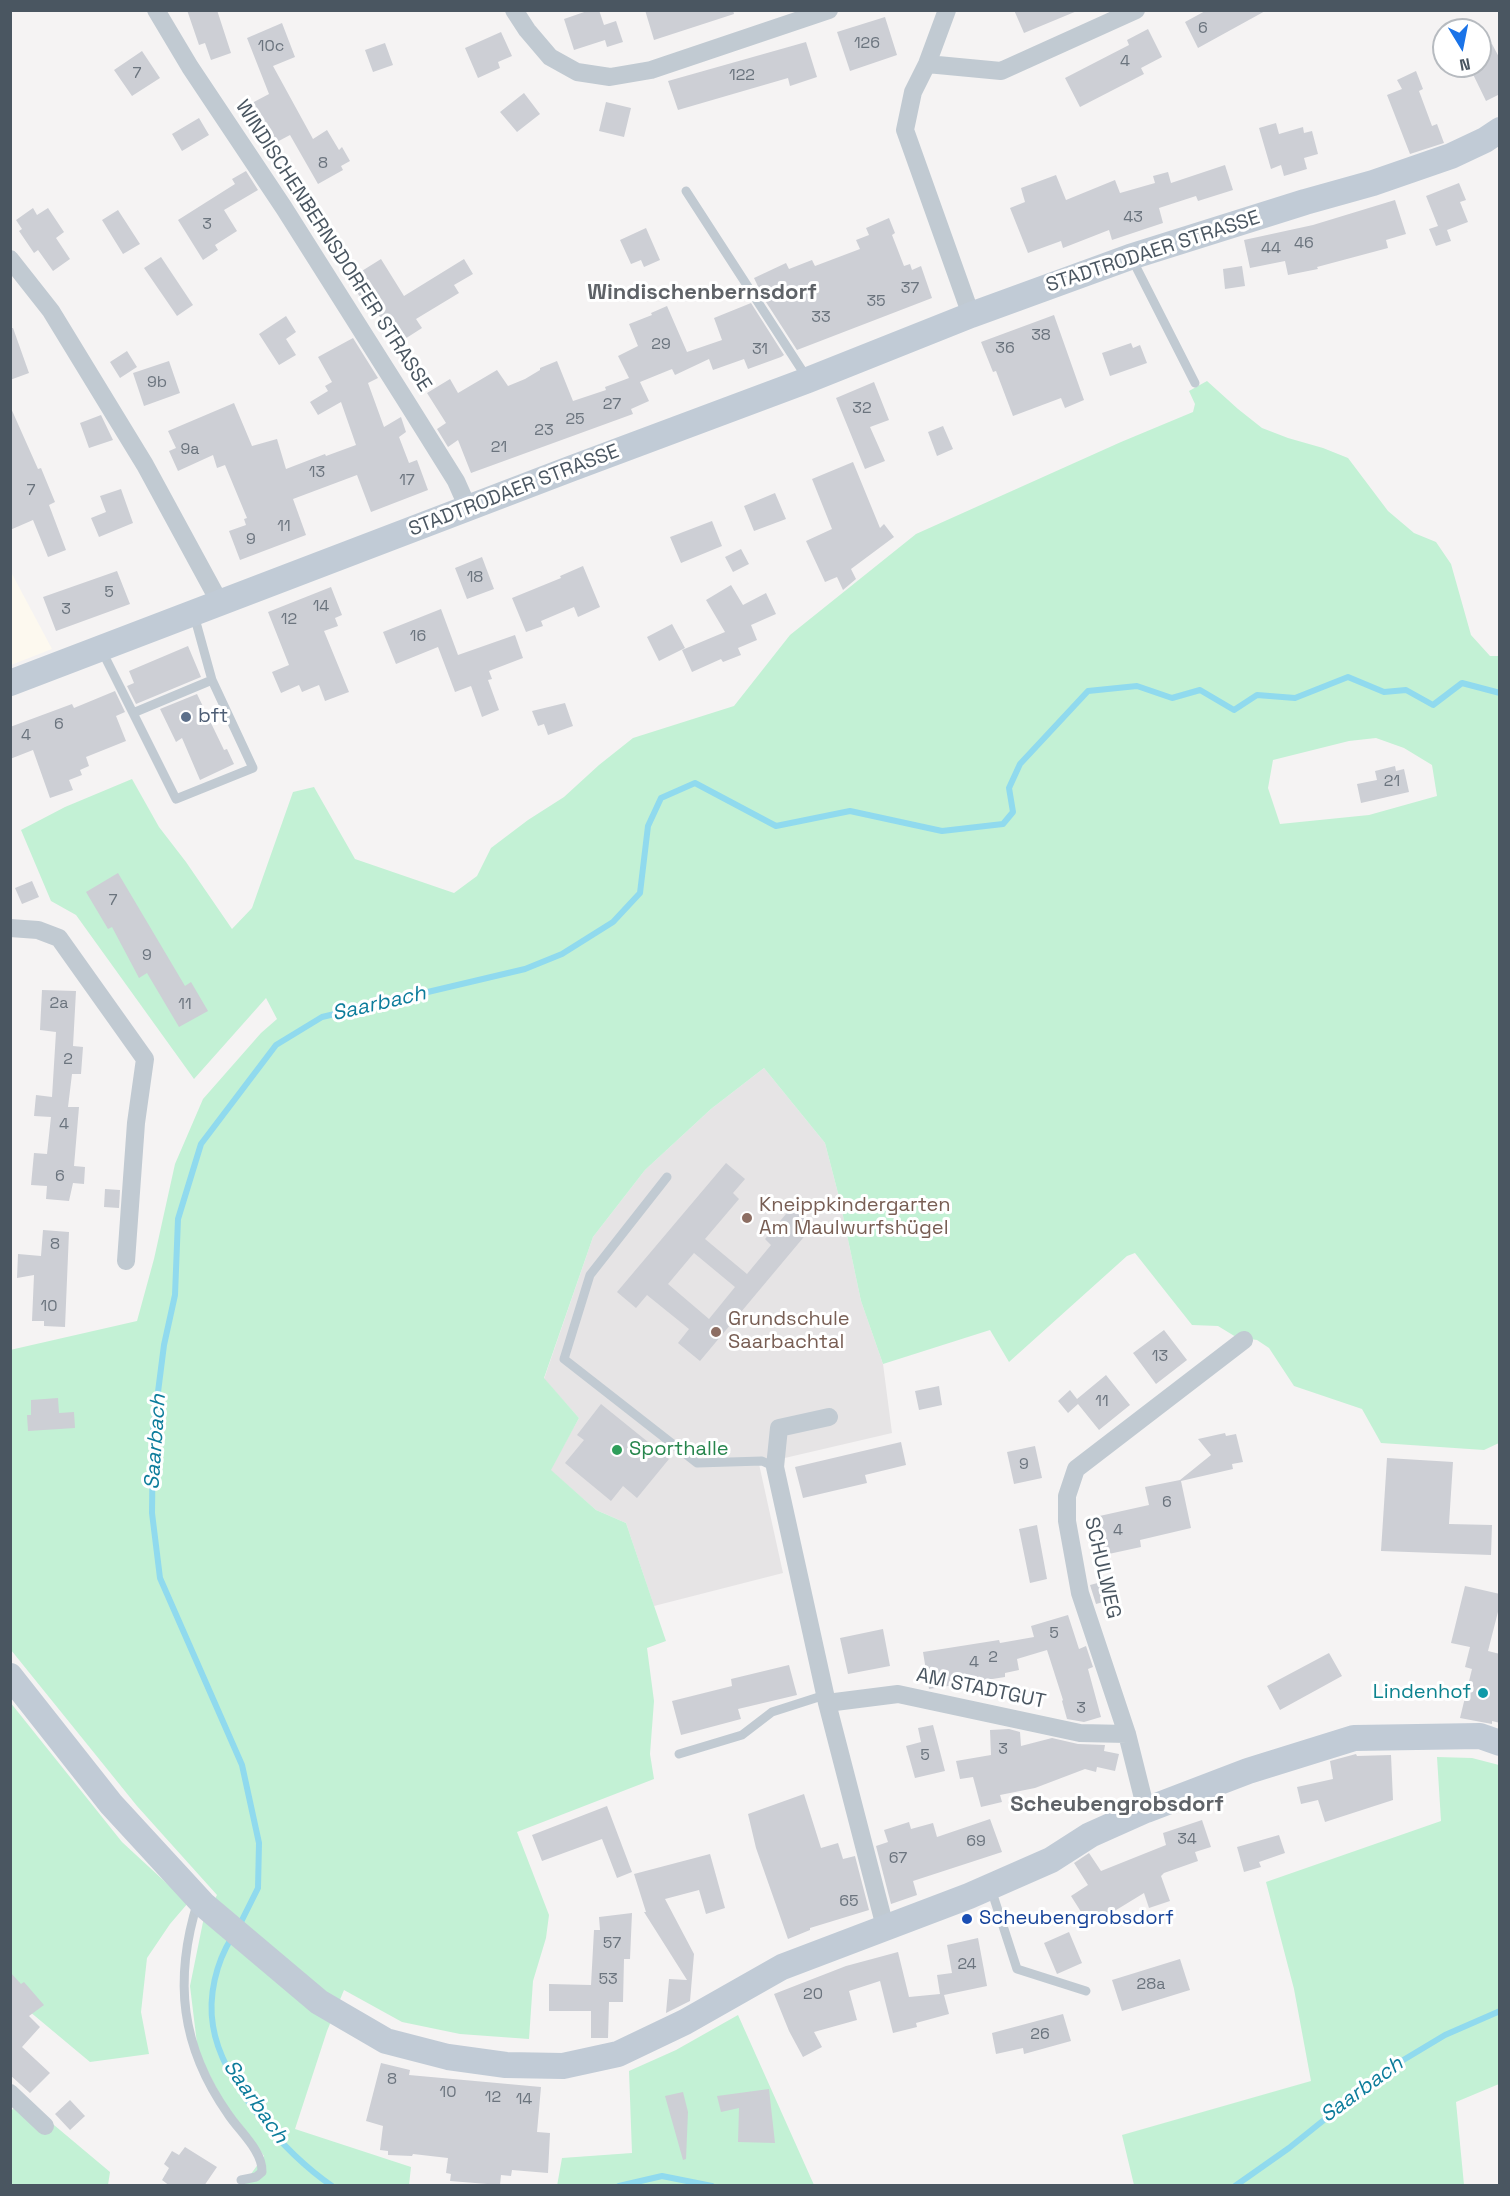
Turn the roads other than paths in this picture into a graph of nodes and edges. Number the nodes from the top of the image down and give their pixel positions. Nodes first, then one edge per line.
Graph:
1 (156, 10) edge
2 (514, 10) edge
3 (829, 10) edge
4 (947, 10) edge
5 (1136, 10) edge
6 (927, 64) junction
7 (1500, 130) edge
8 (686, 190) dead end
9 (1130, 257) junction
10 (10, 259) edge
11 (971, 315) junction
12 (808, 380) junction
13 (1195, 383) dead end
14 (468, 508) junction
15 (220, 603) junction
16 (194, 613) junction
17 (100, 648) junction
18 (212, 680) junction
19 (10, 683) edge
20 (133, 713) junction
21 (10, 928) edge
22 (666, 1177) dead end
23 (126, 1261) dead end
24 (1244, 1340) dead end
25 (828, 1417) dead end
26 (775, 1467) junction
27 (10, 1676) edge
28 (826, 1699) junction
29 (1127, 1734) junction
30 (1500, 1743) edge
31 (679, 1754) dead end
32 (1146, 1810) junction
33 (990, 1887) junction
34 (201, 1902) junction
35 (885, 1927) junction
36 (1086, 1991) dead end
37 (10, 2093) edge
38 (45, 2126) dead end
39 (241, 2180) dead end

1 - 14 street, WINDISCHENBERNSDORFER STRASSE
2 - 3 street
4 - 6 street
5 - 6 street
6 - 11 street
7 - 9 main road, STADTRODAER STRASSE
8 - 12 lane
9 - 11 main road, STADTRODAER STRASSE
9 - 13 lane
10 - 15 street
11 - 12 main road, STADTRODAER STRASSE
12 - 14 main road, STADTRODAER STRASSE
14 - 15 main road, STADTRODAER STRASSE
15 - 16 main road, STADTRODAER STRASSE
16 - 17 main road, STADTRODAER STRASSE
16 - 18 lane
17 - 19 main road, STADTRODAER STRASSE
17 - 20 lane
18 - 20 lane
18 - 20 lane
21 - 23 street
22 - 26 lane
24 - 29 street, SCHULWEG
25 - 26 street
26 - 28 street
27 - 34 main road
28 - 29 street, AM STADTGUT
28 - 31 lane
28 - 35 street
29 - 32 street, SCHULWEG
30 - 32 main road
32 - 33 main road
33 - 35 main road
33 - 36 lane
34 - 35 main road
34 - 39 lane
37 - 38 street

